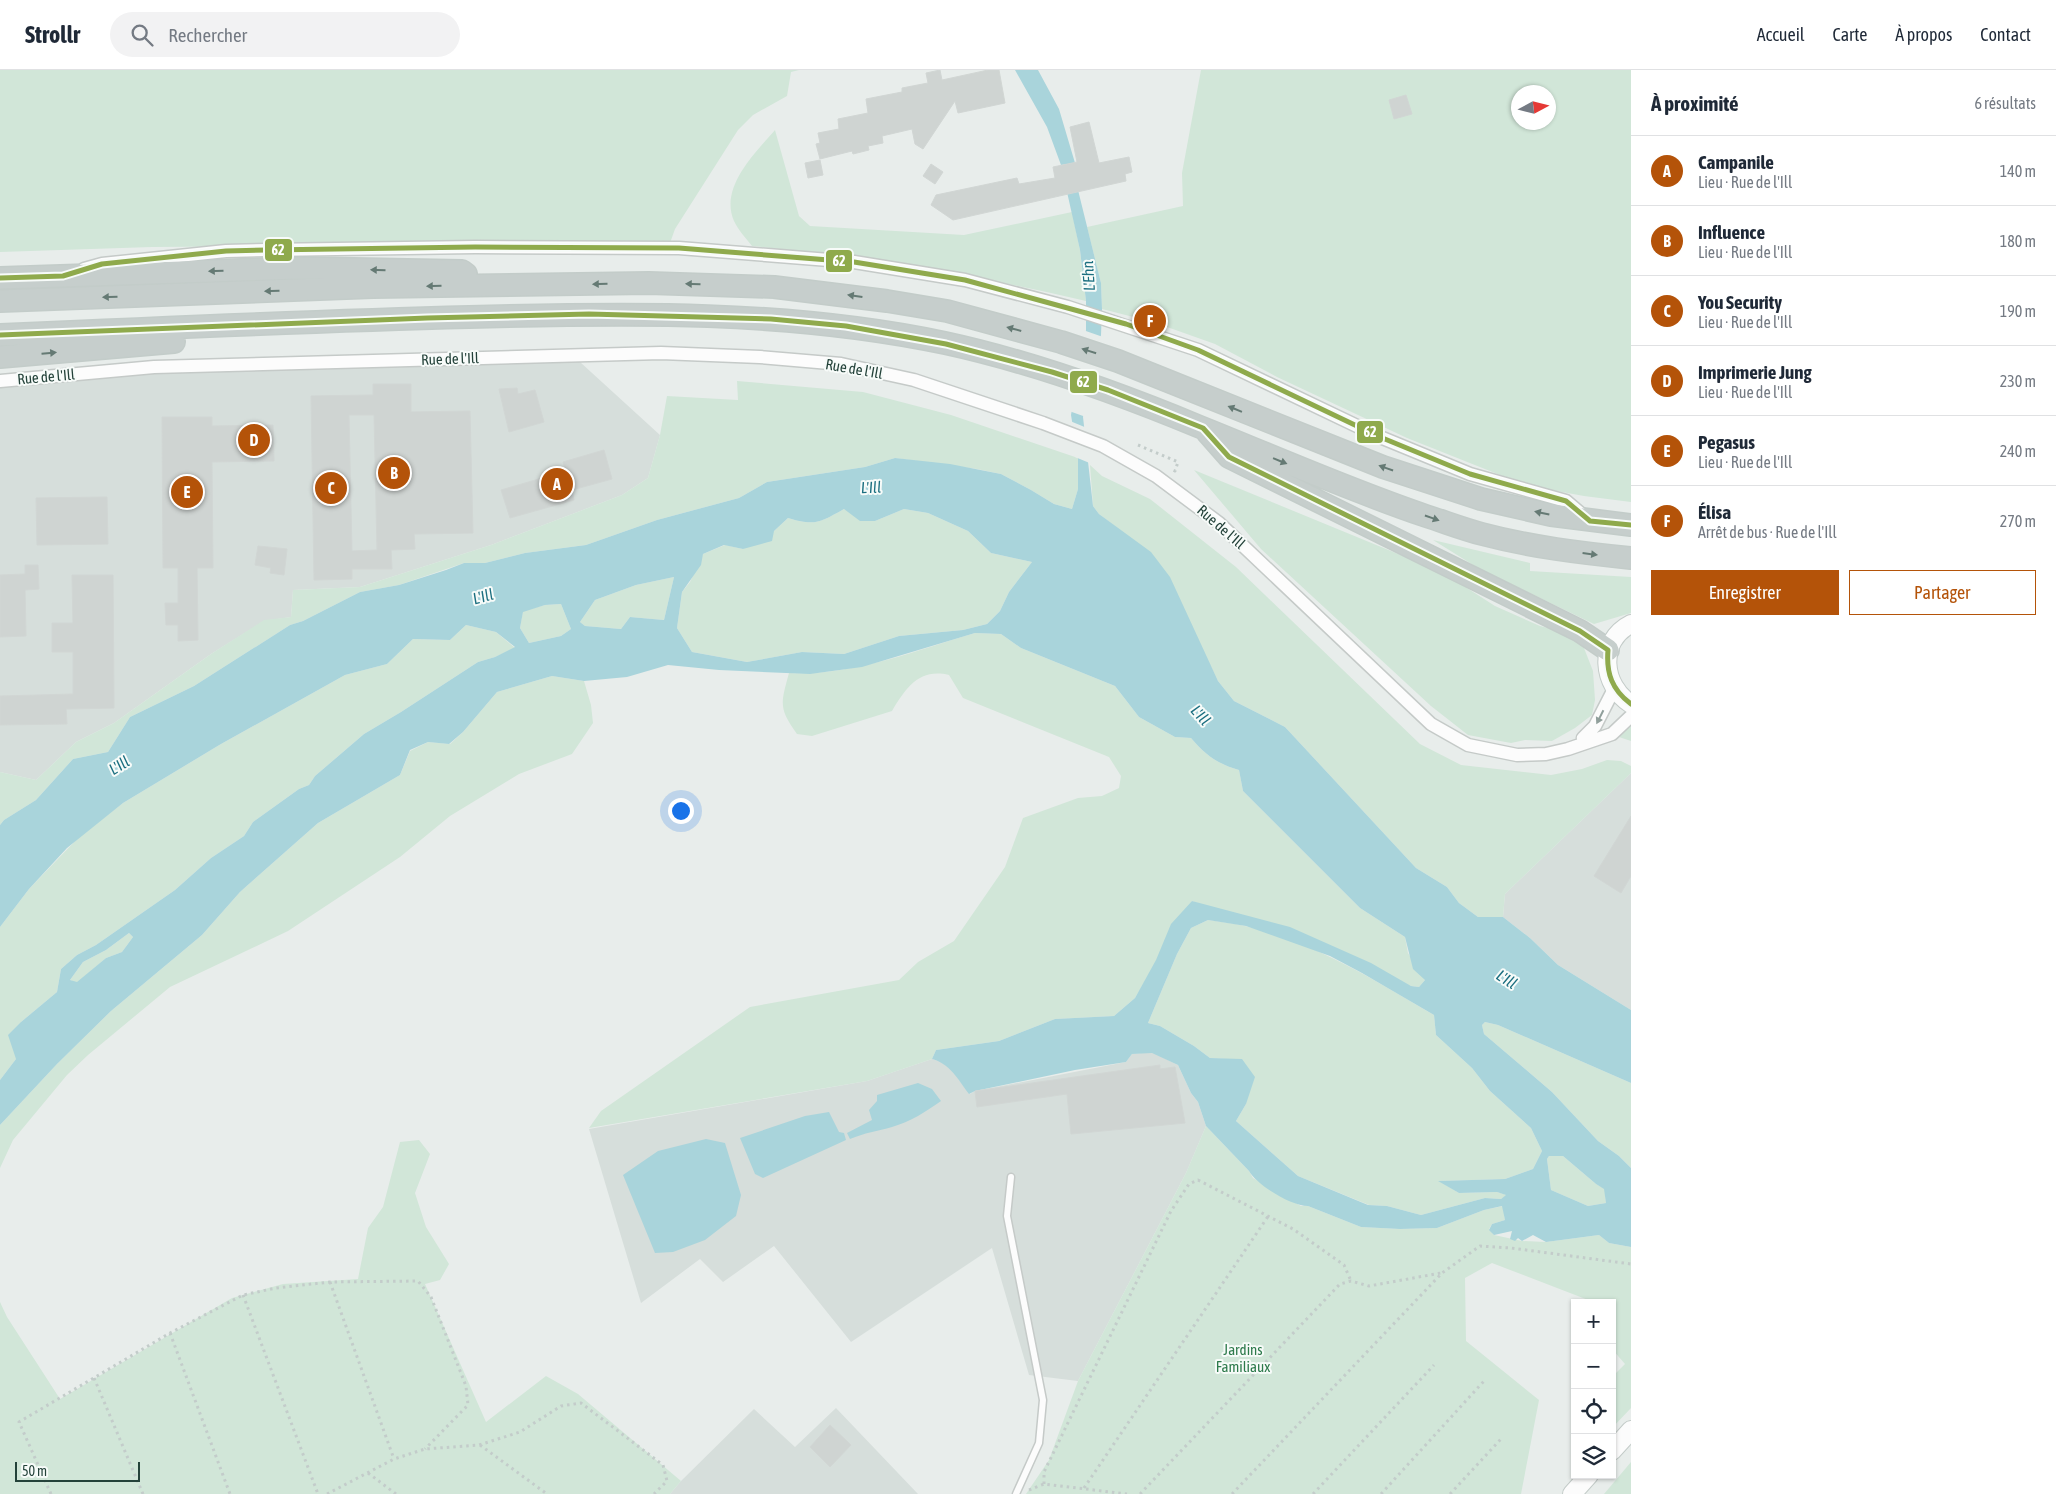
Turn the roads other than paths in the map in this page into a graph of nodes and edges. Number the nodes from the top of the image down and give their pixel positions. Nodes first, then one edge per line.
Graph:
1 (64, 276) junction
2 (0, 278) edge
3 (483, 285) junction
4 (0, 301) edge
5 (306, 323) junction
6 (0, 335) edge
7 (0, 357) edge
8 (0, 381) edge
9 (1203, 428) junction
10 (1590, 521) junction
11 (1631, 525) edge
12 (1631, 558) edge
13 (1631, 624) edge
14 (1608, 650) junction
15 (1614, 689) junction
16 (1631, 704) edge
17 (1631, 716) edge
18 (1586, 742) junction
19 (1011, 1177) dead end
20 (1631, 1430) edge
21 (1616, 1447) edge
22 (1585, 1479) edge
23 (1016, 1494) edge
24 (1572, 1494) edge

1 - 2 highway
3 -> 1 highway
1 - 10 street
3 -> 4 highway
10 -> 3 highway
5 - 6 highway
7 -> 5 highway
5 - 9 highway
8 - 18 street, Rue de l'Ill
9 -> 12 highway
9 - 14 highway
10 - 11 highway
13 - 14 main road
14 - 15 main road
15 - 16 main road
15 -> 18 street
17 - 18 street, Rue de l'Ill
19 - 23 lane
20 - 21 main road
22 - 24 main road

